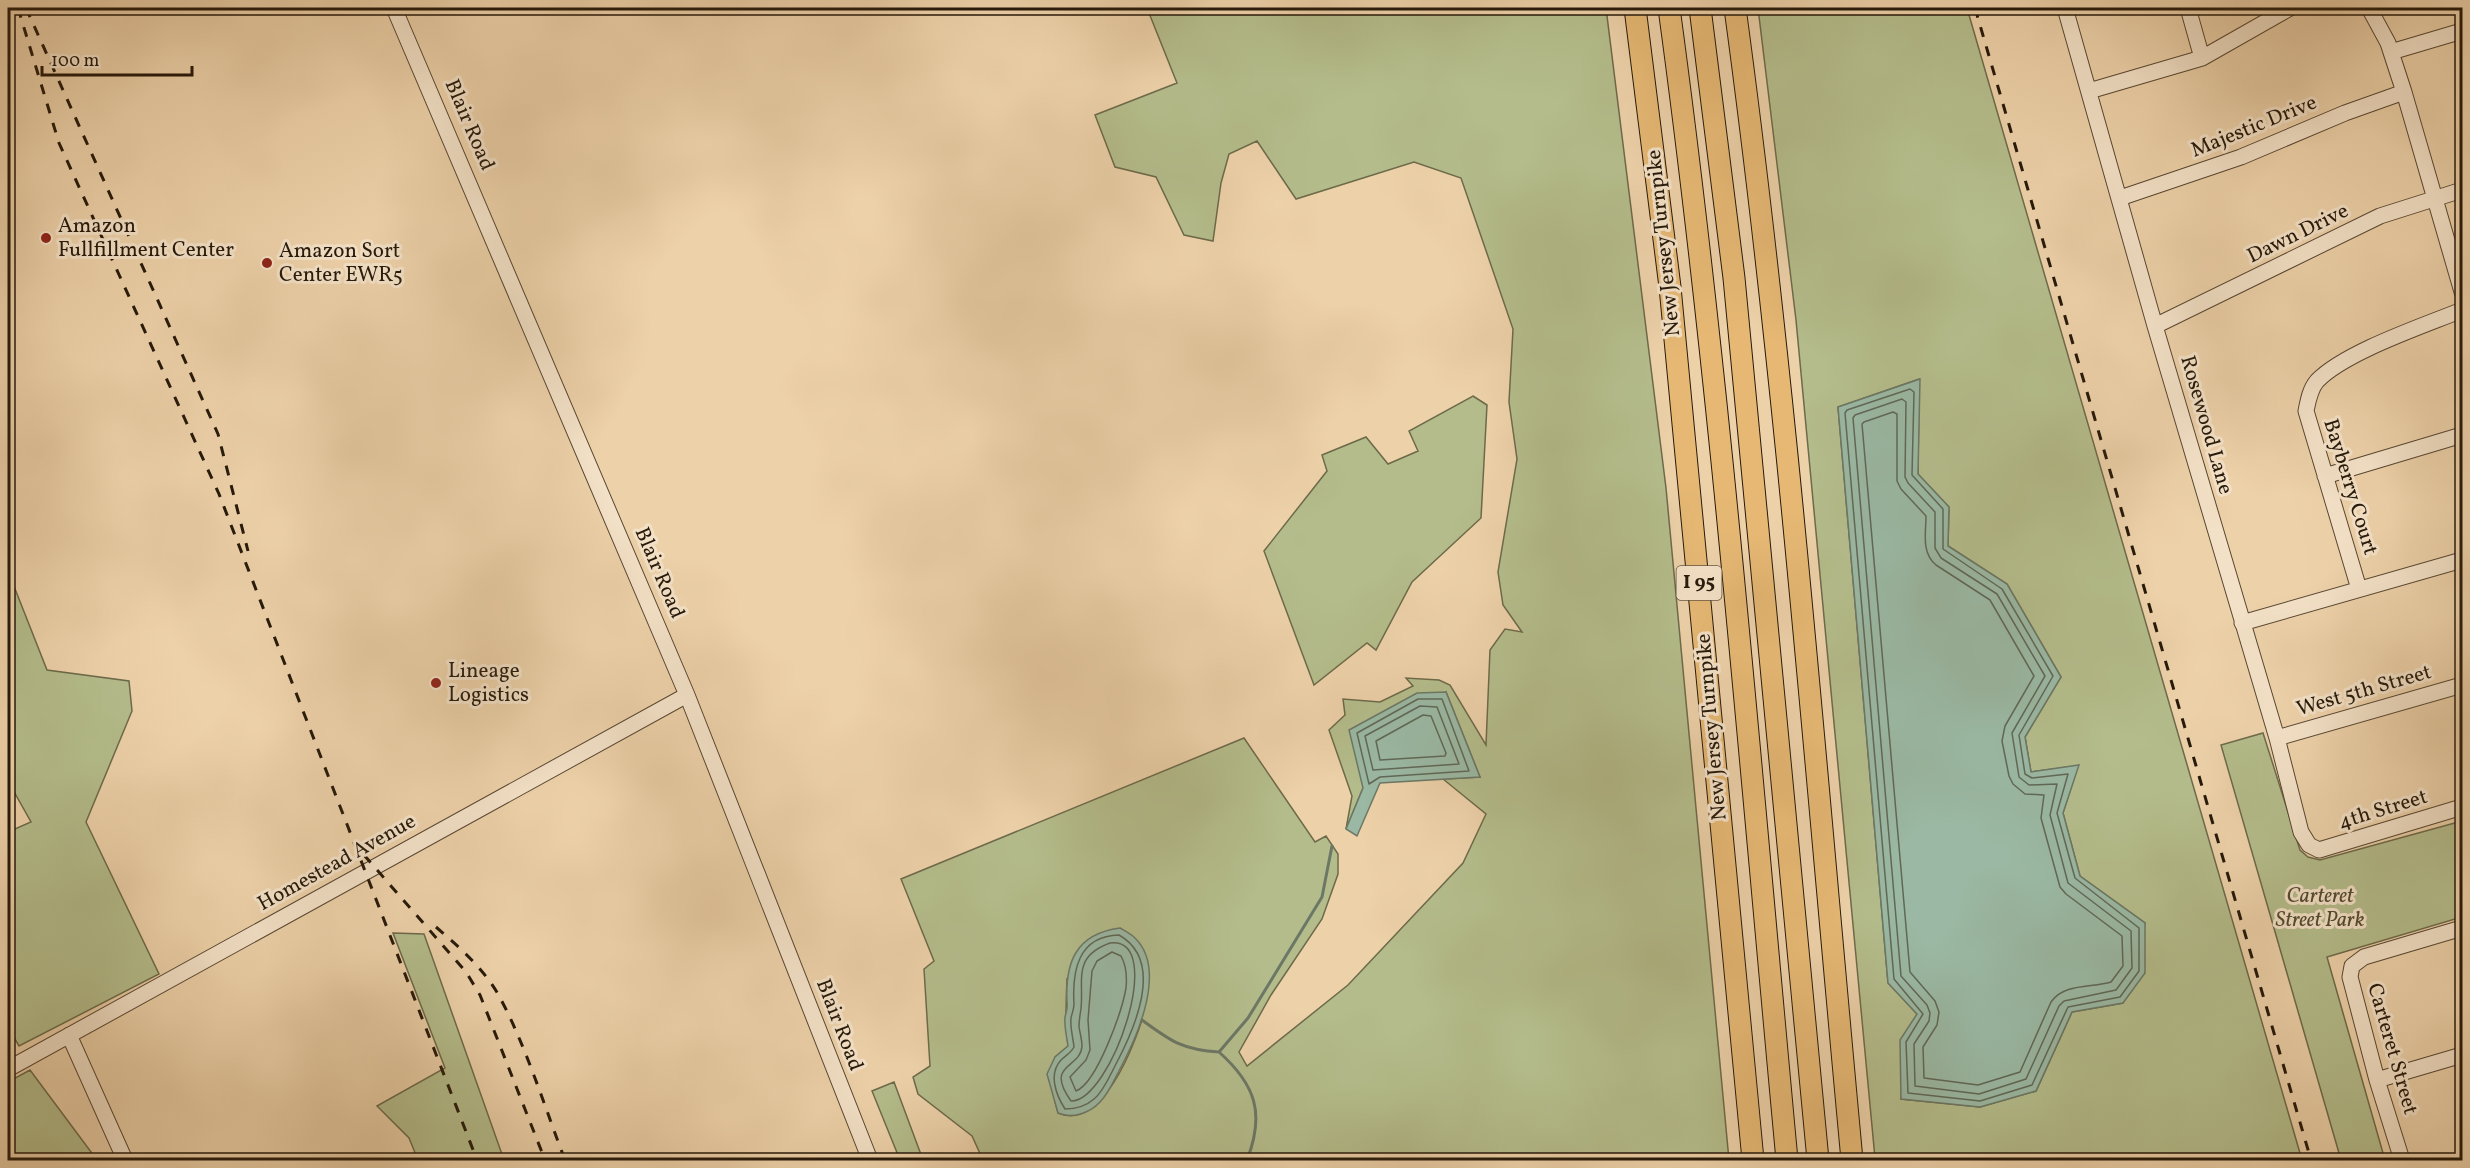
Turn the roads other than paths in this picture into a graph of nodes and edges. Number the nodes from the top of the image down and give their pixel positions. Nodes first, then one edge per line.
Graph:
1 (394, 8) edge
2 (1635, 8) edge
3 (1669, 8) edge
4 (1700, 8) edge
5 (1735, 8) edge
6 (2065, 8) edge
7 (2188, 8) edge
8 (2289, 8) edge
9 (2369, 8) edge
10 (2463, 31) edge
11 (2391, 52) junction
12 (2202, 58) junction
13 (2089, 91) junction
14 (2404, 92) junction
15 (2463, 190) edge
16 (2120, 198) junction
17 (2435, 198) junction
18 (2463, 292) edge
19 (2463, 310) edge
20 (2156, 326) junction
21 (2463, 435) edge
22 (2325, 476) junction
23 (2463, 560) edge
24 (2359, 590) junction
25 (2242, 623) junction
26 (2463, 685) edge
27 (687, 695) junction
28 (2277, 738) junction
29 (2463, 807) edge
30 (2315, 848) joint
31 (2463, 928) edge
32 (69, 1035) junction
33 (2463, 1055) edge
34 (8, 1069) edge
35 (2377, 1080) junction
36 (125, 1161) edge
37 (870, 1161) edge
38 (1753, 1161) edge
39 (1787, 1161) edge
40 (1818, 1161) edge
41 (1852, 1161) edge
42 (2402, 1161) edge

1 - 27 street, Blair Road
2 - 38 highway, New Jersey Turnpike / I 95
3 - 39 highway, New Jersey Turnpike / I 95
4 - 40 highway
5 - 41 highway
6 - 13 street, Rosewood Lane
7 - 12 street
8 - 12 street
9 - 11 street
10 - 11 street
11 - 14 street
12 - 13 street
13 - 16 street, Rosewood Lane
14 - 16 street, Majestic Drive
14 - 17 street
15 - 17 street, Dawn Drive
16 - 20 street, Rosewood Lane
17 - 18 street
17 - 20 street, Dawn Drive
19 - 22 street, Bayberry Court
20 - 25 street, Rosewood Lane
21 - 22 street
22 - 24 street, Bayberry Court
23 - 24 street
24 - 25 street
25 - 28 street, Rosewood Lane
26 - 28 street, West 5th Street
27 - 32 street, Homestead Avenue
27 - 37 street, Blair Road
28 - 30 street, Rosewood Lane
29 - 30 street, 4th Street
31 - 35 street, Carteret Street
32 - 34 street, Homestead Avenue
32 - 36 street
33 - 35 street
35 - 42 street, Carteret Street

